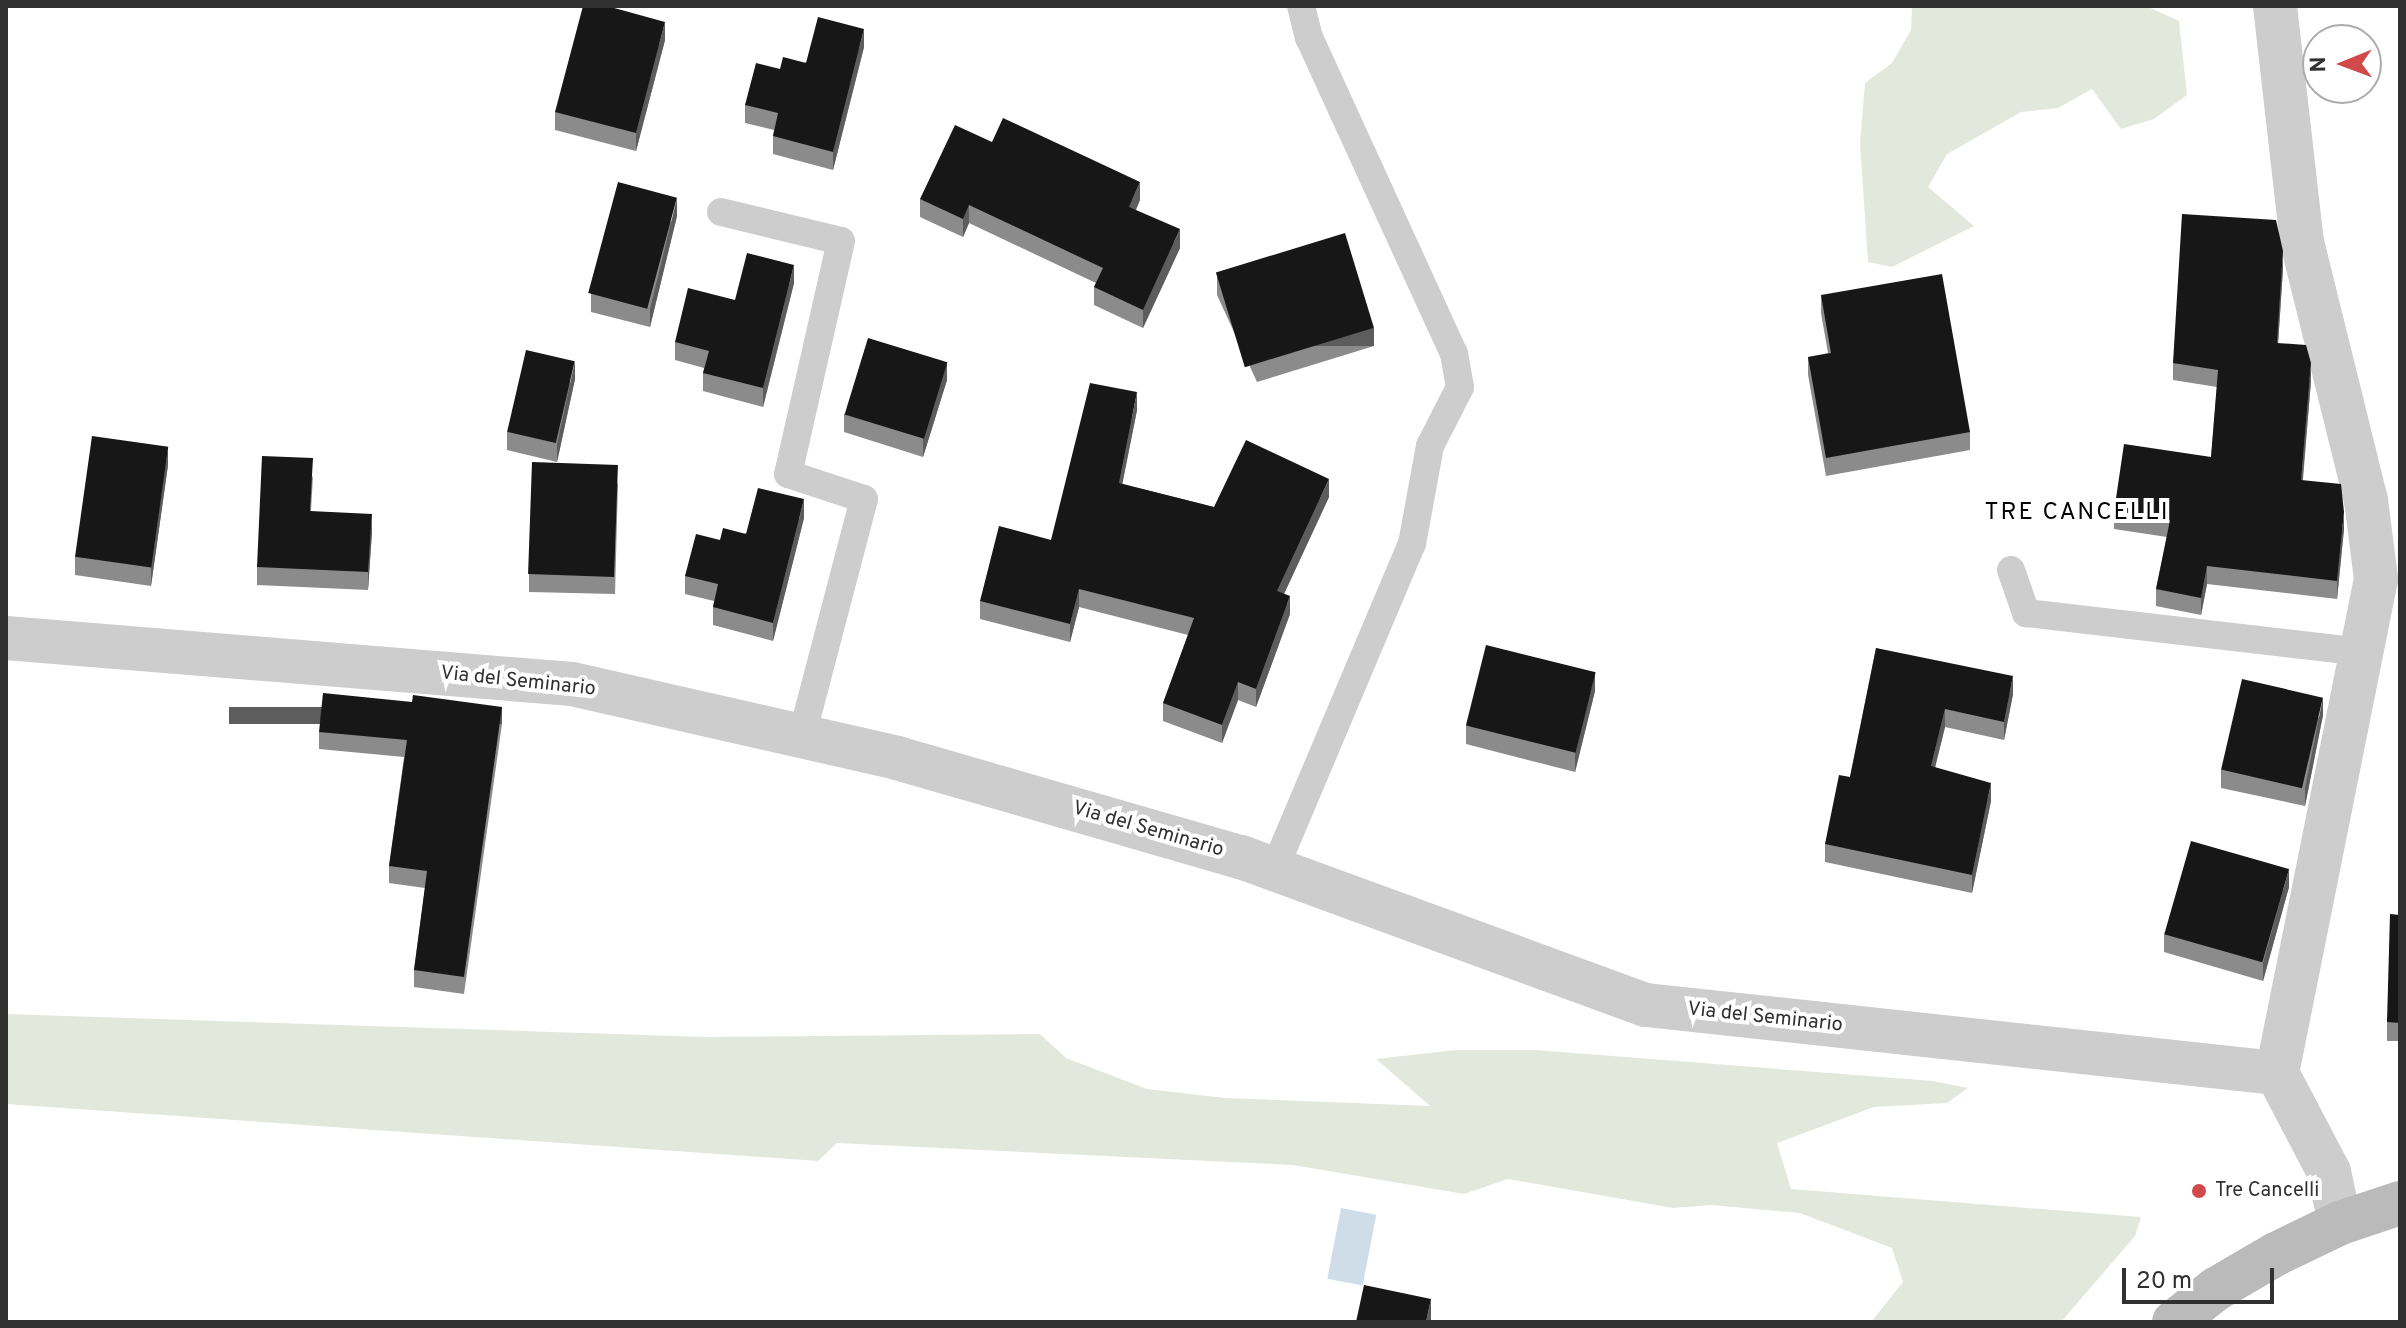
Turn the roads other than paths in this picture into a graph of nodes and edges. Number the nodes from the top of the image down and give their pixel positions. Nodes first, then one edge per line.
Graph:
1 (1301, 6) edge
2 (2275, 6) edge
3 (721, 212) dead end
4 (2011, 570) dead end
5 (6, 638) edge
6 (2362, 652) junction
7 (802, 736) junction
8 (1274, 870) junction
9 (2277, 1073) junction
10 (2400, 1203) edge
11 (2340, 1223) junction
12 (2174, 1322) edge

1 - 8 lane
2 - 6 street
3 - 7 lane
4 - 6 lane
5 - 7 street, Via del Seminario
6 - 9 street
7 - 8 street, Via del Seminario
8 - 9 street, Via del Seminario
9 - 11 street
10 - 11 main road
11 - 12 main road

